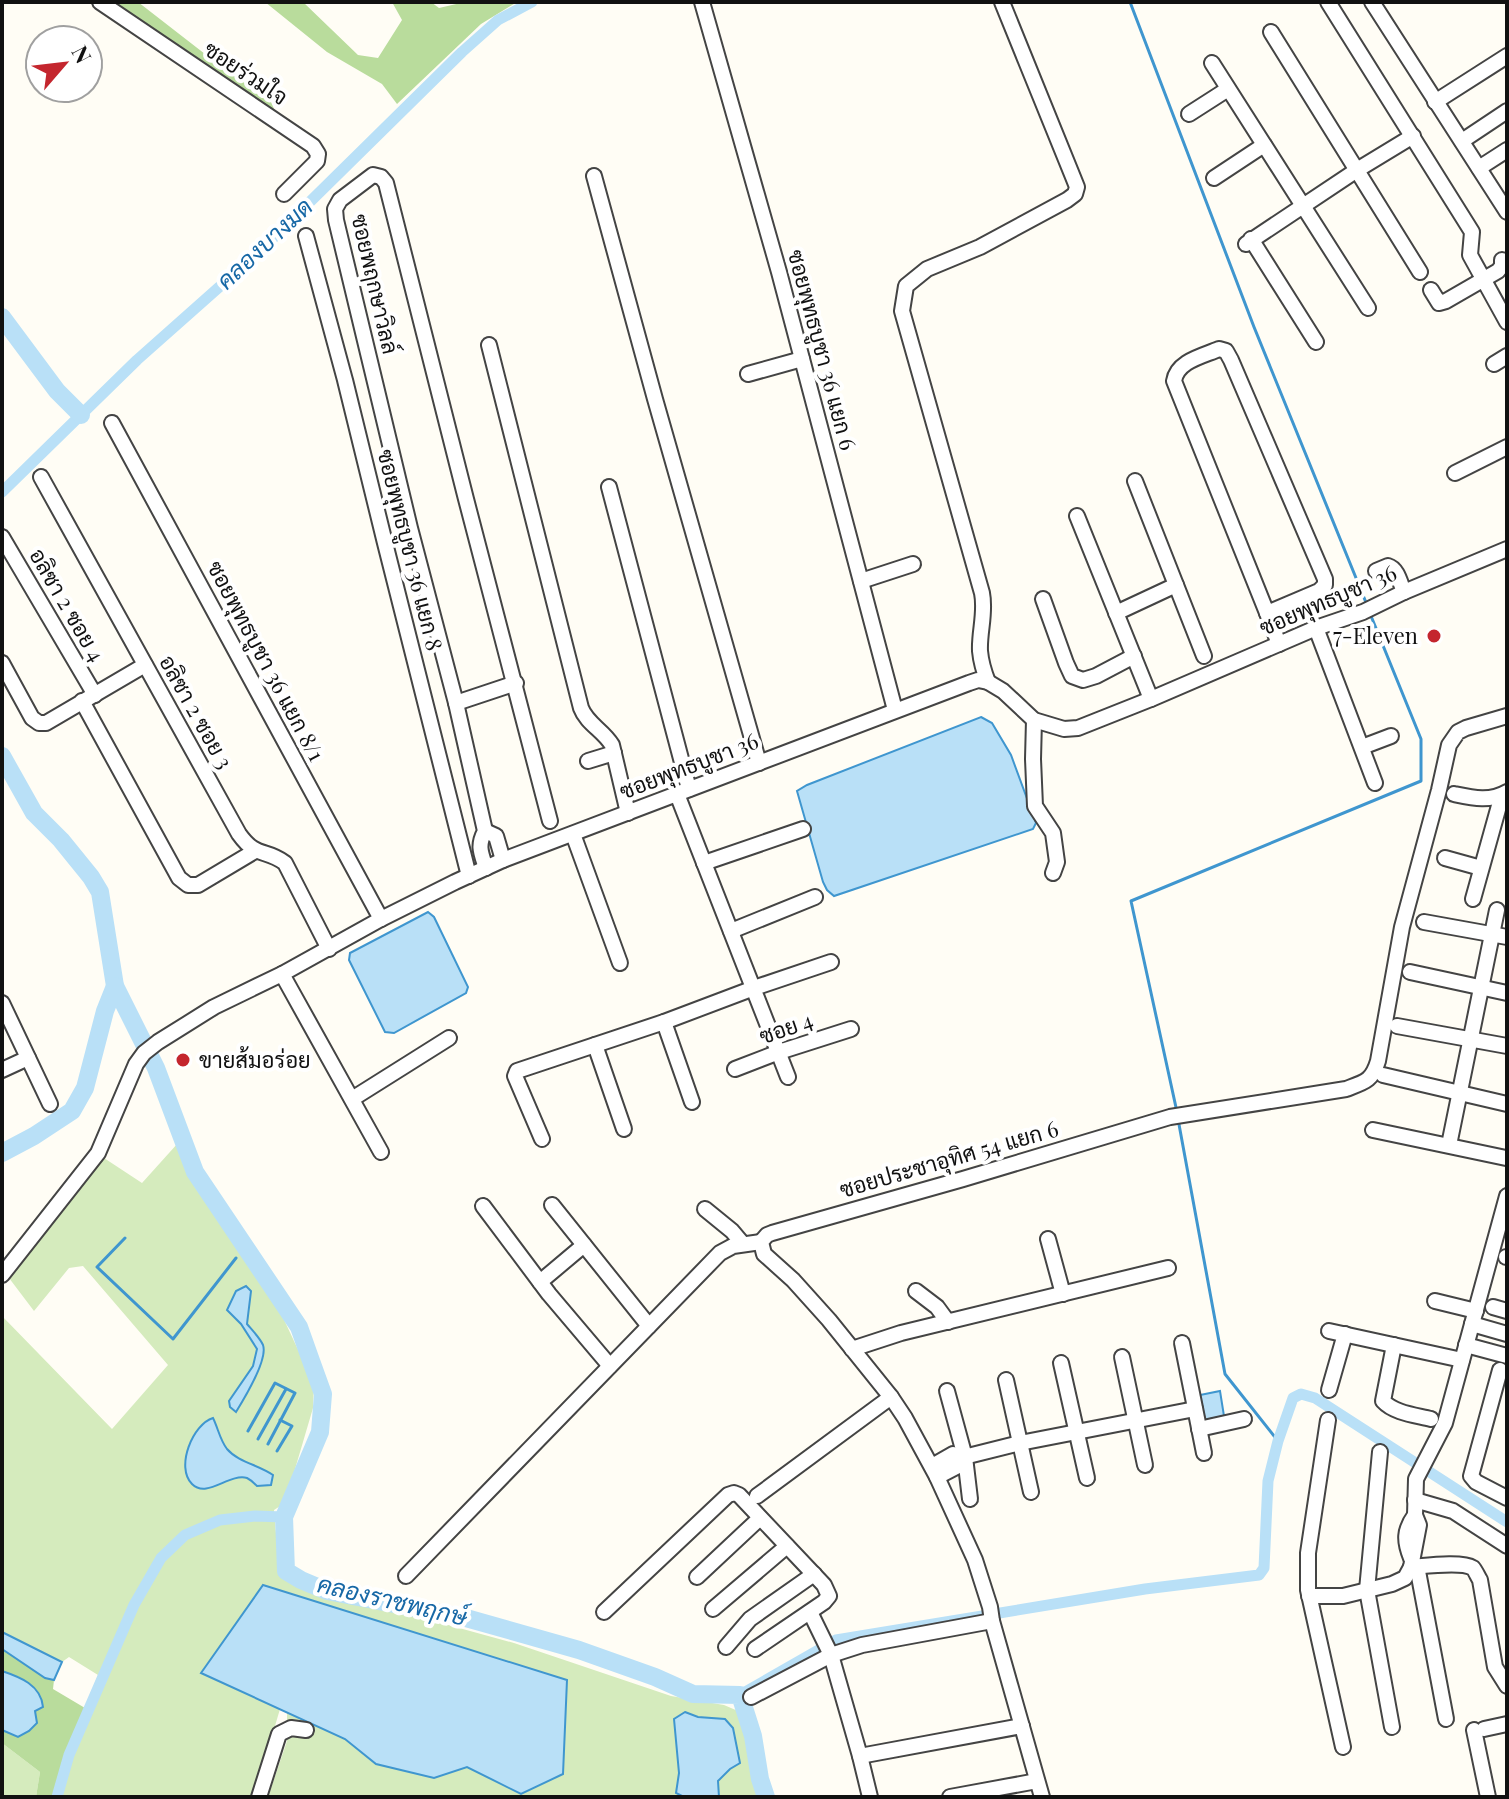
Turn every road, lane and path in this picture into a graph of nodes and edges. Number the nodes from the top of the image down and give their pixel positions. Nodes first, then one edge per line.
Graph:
1 (100, 2) edge
2 (702, 2) edge
3 (1002, 2) edge
4 (1328, 2) edge
5 (1372, 2) edge
6 (1271, 32) dead end
7 (1507, 56) edge
8 (1212, 63) dead end
9 (1228, 89) junction
10 (1435, 102) junction
11 (1507, 111) edge
12 (1189, 114) dead end
13 (1413, 136) junction
14 (1462, 141) junction
15 (1264, 145) junction
16 (1507, 150) edge
17 (1479, 168) junction
18 (1357, 170) junction
19 (594, 176) dead end
20 (1214, 178) dead end
21 (284, 194) dead end
22 (1303, 206) junction
23 (1507, 212) edge
24 (306, 236) dead end
25 (1502, 260) dead end
26 (1420, 272) dead end
27 (1482, 280) junction
28 (1431, 290) dead end
29 (1368, 308) dead end
30 (1507, 322) edge
31 (1316, 342) dead end
32 (489, 345) dead end
33 (802, 359) junction
34 (748, 374) dead end
35 (112, 423) dead end
36 (1507, 447) edge
37 (1455, 473) dead end
38 (41, 477) dead end
39 (1135, 481) dead end
40 (609, 487) dead end
41 (1077, 516) dead end
42 (2, 537) edge
43 (1507, 549) edge
44 (913, 564) dead end
45 (1376, 571) dead end
46 (861, 581) junction
47 (1176, 585) junction
48 (1404, 592) junction
49 (1043, 599) dead end
50 (1116, 613) junction
51 (1267, 613) junction
52 (1316, 628) junction
53 (1279, 644) junction
54 (1134, 656) junction
55 (1204, 656) dead end
56 (2, 663) edge
57 (145, 665) junction
58 (988, 682) junction
59 (516, 683) junction
60 (88, 698) junction
61 (1151, 699) junction
62 (456, 703) junction
63 (895, 710) junction
64 (1507, 716) edge
65 (1034, 720) junction
66 (1391, 736) dead end
67 (1362, 747) junction
68 (614, 753) junction
69 (588, 761) dead end
70 (759, 763) junction
71 (1375, 783) dead end
72 (683, 792) junction
73 (1504, 793) edge
74 (1454, 794) dead end
75 (628, 813) junction
76 (550, 821) dead end
77 (803, 829) dead end
78 (485, 831) junction
79 (573, 834) junction
80 (255, 851) junction
81 (1445, 858) dead end
82 (503, 860) junction
83 (704, 863) junction
84 (486, 868) junction
85 (1481, 868) junction
86 (1053, 873) dead end
87 (469, 876) junction
88 (815, 897) dead end
89 (1473, 899) dead end
90 (1497, 910) dead end
91 (381, 919) junction
92 (1424, 922) dead end
93 (731, 931) junction
94 (1500, 935) edge
95 (329, 949) junction
96 (831, 962) dead end
97 (620, 963) dead end
98 (1410, 972) dead end
99 (282, 974) junction
100 (1481, 987) junction
101 (754, 988) junction
102 (1507, 993) edge
103 (2, 1003) edge
104 (664, 1022) junction
105 (1397, 1026) dead end
106 (851, 1029) dead end
107 (449, 1038) dead end
108 (1470, 1039) junction
109 (595, 1045) junction
110 (1507, 1046) edge
111 (779, 1052) junction
112 (28, 1058) junction
113 (735, 1069) dead end
114 (2, 1070) edge
115 (1383, 1075) dead end
116 (788, 1077) dead end
117 (1460, 1092) junction
118 (352, 1099) junction
119 (692, 1102) dead end
120 (50, 1104) dead end
121 (1507, 1104) edge
122 (624, 1129) dead end
123 (1373, 1130) dead end
124 (542, 1139) dead end
125 (1449, 1145) junction
126 (381, 1152) dead end
127 (1506, 1158) edge
128 (1507, 1196) edge
129 (552, 1205) dead end
130 (483, 1206) dead end
131 (705, 1209) dead end
132 (1048, 1239) dead end
133 (761, 1242) junction
134 (743, 1244) junction
135 (584, 1245) junction
136 (1168, 1268) dead end
137 (2, 1275) edge
138 (540, 1282) junction
139 (916, 1291) dead end
140 (1063, 1294) junction
141 (1435, 1301) dead end
142 (1474, 1317) junction
143 (948, 1322) junction
144 (649, 1326) junction
145 (1329, 1331) dead end
146 (1345, 1334) junction
147 (1507, 1334) edge
148 (1182, 1343) dead end
149 (1394, 1345) junction
150 (1466, 1345) junction
151 (852, 1349) junction
152 (1507, 1356) edge
153 (1122, 1357) dead end
154 (1462, 1360) junction
155 (1061, 1363) dead end
156 (610, 1366) junction
157 (1500, 1370) dead end
158 (1006, 1380) dead end
159 (1329, 1390) dead end
160 (947, 1391) dead end
161 (891, 1397) junction
162 (1195, 1409) junction
163 (1244, 1419) dead end
164 (1431, 1419) dead end
165 (1136, 1420) junction
166 (1328, 1420) dead end
167 (1199, 1429) junction
168 (1077, 1431) junction
169 (1020, 1443) junction
170 (1380, 1452) dead end
171 (1204, 1453) dead end
172 (963, 1458) junction
173 (1145, 1465) dead end
174 (934, 1472) junction
175 (1087, 1478) dead end
176 (1031, 1492) dead end
177 (757, 1496) dead end
178 (1507, 1498) edge
179 (970, 1499) dead end
180 (1415, 1507) junction
181 (760, 1518) junction
182 (787, 1546) junction
183 (1507, 1546) edge
184 (1413, 1564) junction
185 (814, 1574) junction
186 (406, 1576) dead end
187 (697, 1577) dead end
188 (1367, 1590) junction
189 (1309, 1596) junction
190 (713, 1609) dead end
191 (604, 1612) dead end
192 (810, 1612) junction
193 (992, 1621) junction
194 (726, 1647) dead end
195 (828, 1648) junction
196 (755, 1649) dead end
197 (1507, 1686) edge
198 (751, 1697) dead end
199 (1446, 1719) dead end
200 (1507, 1724) edge
201 (1022, 1726) junction
202 (1392, 1727) dead end
203 (306, 1730) dead end
204 (1343, 1747) dead end
205 (860, 1756) junction
206 (1037, 1781) junction
207 (259, 1797) edge
208 (870, 1797) edge
209 (950, 1797) edge
210 (1042, 1797) edge
211 (1488, 1797) edge

1 - 21 street, ซอยร่วมใจ
2 - 33 street, ซอยพุทธบูชา 36 แยก 6
3 - 58 street
4 - 13 street
5 - 10 street
6 - 18 street
7 - 10 street
8 - 9 street
9 - 12 street
9 - 15 street
10 - 14 street
11 - 14 street
13 - 18 street
13 - 27 street
14 - 17 street
15 - 20 street
15 - 22 street
16 - 17 street
17 - 23 street
18 - 22 street
18 - 26 street
19 - 70 street
22 - 29 street
22 - 31 street
24 - 87 street, ซอยพุทธบูชา 36 แยก 8
25 - 27 street
27 - 28 street
27 - 30 street
32 - 68 street
33 - 34 street
33 - 46 street, ซอยพุทธบูชา 36 แยก 6
35 - 91 street, ซอยพุทธบูชา 36 แยก 8/1
36 - 37 street
38 - 57 street, อลิซา 2 ซอย 3
39 - 47 street
40 - 72 street
41 - 50 street
42 - 60 street, อลิซา 2 ซอย 4
43 - 48 street, ซอยพุทธบูชา 36
44 - 46 street
45 - 48 street
46 - 63 street, ซอยพุทธบูชา 36 แยก 6
47 - 50 street
47 - 55 street
48 - 52 street, ซอยพุทธบูชา 36
49 - 54 street
50 - 54 street
51 - 51 street
51 - 53 street
52 - 53 street, ซอยพุทธบูชา 36
52 - 67 street
53 - 61 street, ซอยพุทธบูชา 36
54 - 61 street
56 - 60 street
57 - 60 street
57 - 80 street, อลิซา 2 ซอย 3
58 - 63 street, ซอยพุทธบูชา 36
58 - 65 street
59 - 62 street
59 - 62 street, ซอยพฤกษาวิลล์
59 - 76 street, ซอยพฤกษาวิลล์
60 - 80 street, อลิซา 2 ซอย 4
61 - 65 street, ซอยพุทธบูชา 36
62 - 78 street, ซอยพฤกษาวิลล์
63 - 70 street, ซอยพุทธบูชา 36
64 - 133 street, ซอยประชาอุทิศ 54 แยก 6
65 - 86 street
66 - 67 street
67 - 71 street
68 - 69 street
68 - 75 street
70 - 72 street, ซอยพุทธบูชา 36
72 - 75 street, ซอยพุทธบูชา 36
72 - 83 street
73 - 74 street
73 - 85 street
75 - 79 street, ซอยพุทธบูชา 36
77 - 83 street
78 - 82 street, ซอยพฤกษาวิลล์
78 - 84 street, ซอยพฤกษาวิลล์
79 - 82 street, ซอยพุทธบูชา 36
79 - 97 street
80 - 95 street, อลิซา 2 ซอย 3
81 - 85 street
82 - 84 street, ซอยพุทธบูชา 36
83 - 93 street
84 - 87 street, ซอยพุทธบูชา 36
85 - 89 street
87 - 91 street, ซอยพุทธบูชา 36
88 - 93 street
90 - 94 street
91 - 95 street, ซอยพุทธบูชา 36
92 - 94 street
93 - 101 street
94 - 100 street
95 - 99 street, ซอยพุทธบูชา 36
96 - 101 street
98 - 100 street
99 - 118 street
99 - 137 street, ซอยพุทธบูชา 36
100 - 102 street
100 - 108 street
101 - 104 street
101 - 111 street
103 - 112 street
104 - 109 street
104 - 119 street
105 - 108 street
106 - 111 street, ซอย 4
107 - 118 street
108 - 110 street
108 - 117 street
109 - 122 street
109 - 124 street
111 - 113 street, ซอย 4
111 - 116 street
112 - 114 street
112 - 120 street
115 - 117 street
117 - 121 street
117 - 125 street
118 - 126 street
123 - 125 street
125 - 127 street
128 - 142 street
129 - 135 street
130 - 138 street
131 - 134 street
132 - 140 street
133 - 134 street, ซอยประชาอุทิศ 54 แยก 6
133 - 151 street
134 - 144 street
135 - 138 street
135 - 144 street
136 - 140 street
138 - 156 street
139 - 143 street
140 - 143 street
141 - 142 street
142 - 147 street
142 - 150 street
143 - 151 street
144 - 156 street
145 - 146 street
146 - 149 street
146 - 159 street
148 - 162 street
149 - 154 street
149 - 164 street
150 - 152 street
150 - 154 street
151 - 161 street
153 - 165 street
154 - 180 street
155 - 168 street
156 - 186 street
157 - 178 street
158 - 169 street
160 - 172 street
161 - 174 street
161 - 177 street
162 - 165 street
162 - 167 street
163 - 167 street
165 - 168 street
165 - 173 street
166 - 189 street
167 - 171 street
168 - 169 street
168 - 175 street
169 - 172 street
169 - 176 street
170 - 188 street
172 - 174 street
172 - 179 street
174 - 193 street
180 - 183 street
180 - 184 street
181 - 182 street
181 - 187 street
181 - 191 street
182 - 185 street
182 - 190 street
184 - 188 street
184 - 197 street
184 - 199 street
185 - 192 street
185 - 194 street
188 - 189 street
188 - 202 street
189 - 204 street
192 - 195 street
192 - 196 street
193 - 195 street
193 - 201 street
195 - 198 street
195 - 205 street
200 - 211 street
201 - 205 street
201 - 206 street
203 - 207 street
205 - 208 street
206 - 209 street
206 - 210 street

